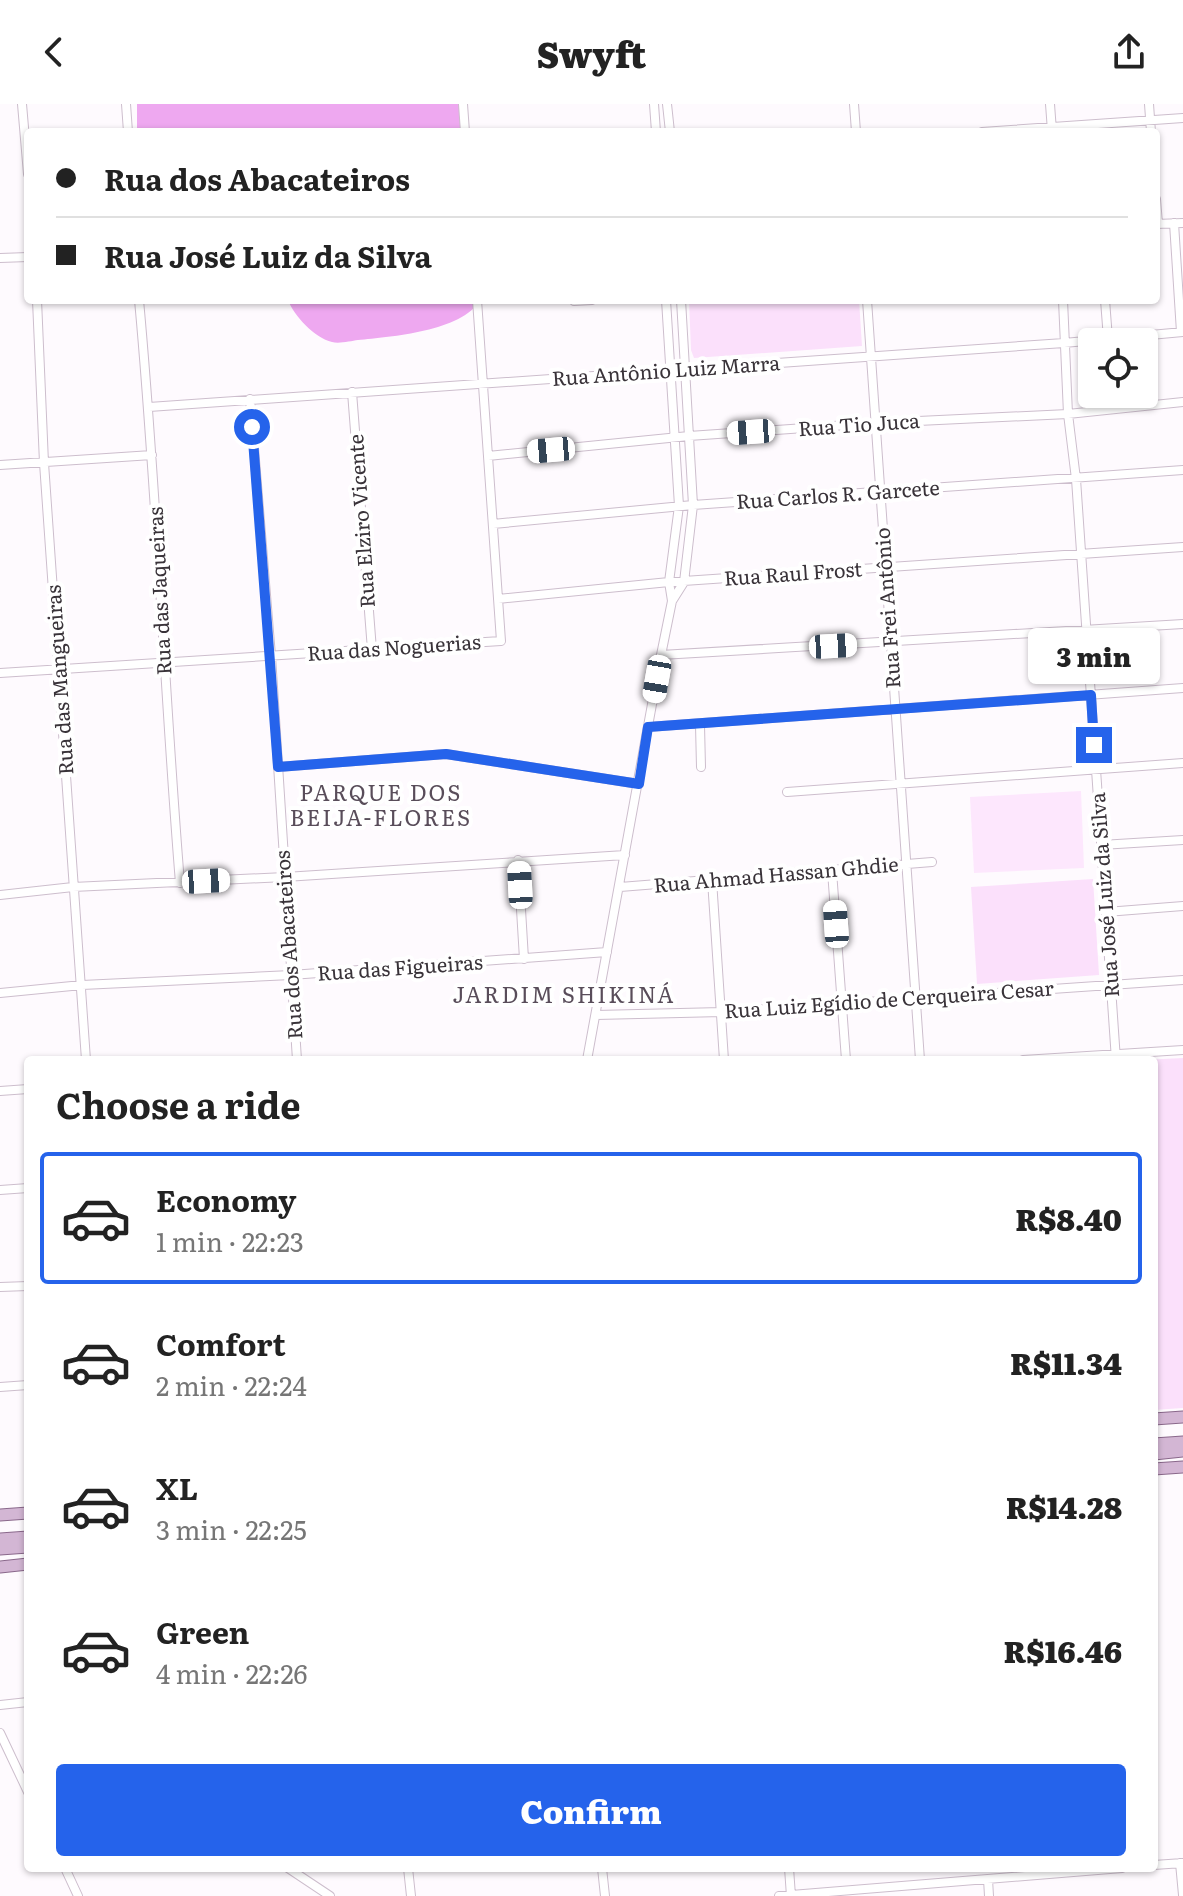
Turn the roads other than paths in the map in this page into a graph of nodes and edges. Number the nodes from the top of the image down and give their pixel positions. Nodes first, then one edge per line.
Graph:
1 (22, 104) edge
2 (126, 104) edge
3 (463, 104) edge
4 (654, 104) edge
5 (667, 104) edge
6 (854, 104) edge
7 (1050, 104) edge
8 (1149, 104) edge
9 (1183, 118) edge
10 (1150, 120) junction
11 (24, 128) edge
12 (128, 128) edge
13 (465, 128) edge
14 (656, 128) edge
15 (670, 128) edge
16 (856, 128) edge
17 (1052, 128) edge
18 (1072, 128) edge
19 (1151, 128) edge
20 (1179, 223) edge
21 (24, 257) edge
22 (0, 258) edge
23 (37, 304) edge
24 (139, 304) edge
25 (477, 304) edge
26 (666, 304) edge
27 (681, 304) edge
28 (867, 304) edge
29 (1063, 304) edge
30 (1105, 304) edge
31 (1107, 328) edge
32 (1182, 332) edge
33 (1158, 334) edge
34 (1078, 342) edge
35 (1064, 343) junction
36 (871, 357) junction
37 (684, 369) junction
38 (671, 371) junction
39 (483, 383) junction
40 (352, 392) junction
41 (250, 399) junction
42 (1183, 402) edge
43 (149, 407) junction
44 (1068, 414) junction
45 (876, 423) junction
46 (689, 436) junction
47 (676, 438) junction
48 (152, 455) junction
49 (488, 456) junction
50 (44, 463) junction
51 (0, 465) edge
52 (1183, 470) edge
53 (1076, 479) junction
54 (880, 492) junction
55 (693, 505) junction
56 (679, 506) junction
57 (493, 524) junction
58 (1183, 547) edge
59 (1081, 554) junction
60 (885, 567) junction
61 (669, 582) junction
62 (684, 582) junction
63 (498, 599) junction
64 (672, 601) junction
65 (1183, 624) edge
66 (1087, 630) junction
67 (890, 643) junction
68 (372, 650) junction
69 (661, 655) junction
70 (271, 656) junction
71 (164, 663) junction
72 (60, 669) junction
73 (0, 673) edge
74 (1183, 688) edge
75 (1091, 695) junction
76 (895, 709) junction
77 (700, 725) junction
78 (648, 727) junction
79 (1183, 763) edge
80 (278, 767) junction
81 (701, 767) dead end
82 (1096, 769) junction
83 (639, 784) junction
84 (900, 784) junction
85 (787, 792) dead end
86 (1183, 840) edge
87 (1101, 845) junction
88 (625, 855) junction
89 (518, 860) junction
90 (932, 862) dead end
91 (905, 864) junction
92 (832, 871) junction
93 (285, 877) junction
94 (712, 880) junction
95 (180, 883) junction
96 (73, 887) junction
97 (620, 887) junction
98 (0, 895) edge
99 (1183, 906) edge
100 (1106, 912) junction
101 (607, 952) junction
102 (524, 959) junction
103 (291, 975) junction
104 (1183, 980) edge
105 (82, 985) junction
106 (1111, 985) junction
107 (0, 993) edge
108 (915, 999) junction
109 (842, 1004) junction
110 (722, 1012) junction
111 (596, 1015) junction
112 (1183, 1050) edge
113 (86, 1056) edge
114 (297, 1056) edge
115 (588, 1056) edge
116 (724, 1056) edge
117 (846, 1056) edge
118 (920, 1056) edge
119 (1116, 1056) edge
120 (1126, 1056) edge
121 (24, 1089) edge
122 (0, 1091) edge
123 (24, 1188) edge
124 (0, 1190) edge
125 (24, 1286) edge
126 (0, 1287) edge
127 (24, 1385) edge
128 (0, 1387) edge
129 (1183, 1417) edge
130 (1158, 1419) edge
131 (1183, 1442) edge
132 (1158, 1444) edge
133 (1183, 1451) edge
134 (1158, 1454) edge
135 (1183, 1467) edge
136 (1158, 1469) edge
137 (24, 1513) edge
138 (0, 1515) edge
139 (24, 1537) edge
140 (0, 1539) edge
141 (24, 1547) edge
142 (0, 1549) edge
143 (24, 1564) edge
144 (0, 1567) edge
145 (24, 1702) edge
146 (0, 1705) edge
147 (0, 1733) edge
148 (24, 1784) edge
149 (1182, 1863) edge
150 (1158, 1865) edge
151 (67, 1872) edge
152 (294, 1872) edge
153 (408, 1872) edge
154 (602, 1872) edge
155 (789, 1872) edge
156 (1073, 1872) edge
157 (988, 1879) junction
158 (791, 1895) edge
159 (1183, 1895) edge
160 (78, 1896) edge
161 (330, 1896) edge
162 (411, 1896) edge
163 (605, 1896) edge
164 (779, 1896) edge
165 (989, 1896) edge

1 - 11 street
2 - 12 street
3 - 13 street
4 - 14 street
5 - 15 street
6 - 16 street
7 - 17 street
8 - 10 street
9 - 10 street
10 - 18 street
10 - 19 street
20 - 32 street
21 - 22 street
23 - 50 street, Rua das Mangueiras
24 - 43 street, Rua das Jaqueiras
25 - 39 street
26 - 38 street
27 - 37 street
28 - 36 street, Rua Frei Antônio
29 - 35 street, Rua José Luiz da Silva
30 - 31 street
32 - 33 street, Rua Antônio Luiz Marra
34 - 35 street, Rua Antônio Luiz Marra
35 - 36 street, Rua Antônio Luiz Marra
35 - 44 street, Rua José Luiz da Silva
36 - 37 street, Rua Antônio Luiz Marra
36 - 45 street, Rua Frei Antônio
37 - 38 street, Rua Antônio Luiz Marra
37 - 46 street
38 - 39 street, Rua Antônio Luiz Marra
38 - 47 street
39 - 40 street, Rua Antônio Luiz Marra
39 - 49 street
40 - 41 street, Rua Antônio Luiz Marra
40 - 68 street, Rua Elziro Vicente
41 - 43 street, Rua Antônio Luiz Marra
41 - 70 street, Rua dos Abacateiros
42 - 44 street, Rua Tio Juca
43 - 48 street, Rua das Jaqueiras
44 - 45 street, Rua Tio Juca
44 - 53 street, Rua José Luiz da Silva
45 - 46 street, Rua Tio Juca
45 - 54 street, Rua Frei Antônio
46 - 47 street, Rua Tio Juca
46 - 55 street
47 - 49 street, Rua Tio Juca
47 - 56 street
48 - 50 street
48 - 71 street, Rua das Jaqueiras
49 - 57 street
50 - 51 street
50 - 72 street, Rua das Mangueiras
52 - 53 street, Rua Carlos R. Garcete
53 - 54 street, Rua Carlos R. Garcete
53 - 59 street, Rua José Luiz da Silva
54 - 55 street, Rua Carlos R. Garcete
54 - 60 street, Rua Frei Antônio
55 - 56 street, Rua Carlos R. Garcete
55 - 62 street
56 - 57 street, Rua Carlos R. Garcete
56 - 61 street
57 - 63 street
58 - 59 street, Rua Raul Frost
59 - 60 street, Rua Raul Frost
59 - 66 street, Rua José Luiz da Silva
60 - 62 street, Rua Raul Frost
60 - 67 street, Rua Frei Antônio
61 - 62 street, Rua Raul Frost
61 - 63 street, Rua Raul Frost
61 - 64 street
62 - 64 street
63 - 68 street, Rua das Noguerias
64 - 69 street
65 - 66 street
66 - 67 street
66 - 75 street, Rua José Luiz da Silva
67 - 69 street
67 - 76 street, Rua Frei Antônio
68 - 70 street, Rua das Noguerias
69 - 78 street
70 - 71 street, Rua das Noguerias
70 - 80 street, Rua dos Abacateiros
71 - 72 street, Rua das Noguerias
71 - 95 street, Rua das Jaqueiras
72 - 73 street, Rua das Noguerias
72 - 96 street, Rua das Mangueiras
74 - 75 street
75 - 76 street
75 - 82 street, Rua José Luiz da Silva
76 - 77 street
76 - 84 street, Rua Frei Antônio
77 - 78 street
77 - 81 street
78 - 83 street
79 - 82 street
80 - 83 street
80 - 93 street, Rua dos Abacateiros
82 - 84 street
82 - 87 street, Rua José Luiz da Silva
83 - 88 street
84 - 85 street
84 - 91 street, Rua Frei Antônio
86 - 87 street
87 - 100 street, Rua José Luiz da Silva
88 - 89 street
88 - 97 street
89 - 93 street
89 - 102 street
90 - 91 street, Rua Ahmad Hassan Ghdie
91 - 92 street, Rua Ahmad Hassan Ghdie
91 - 108 street, Rua Frei Antônio
92 - 94 street, Rua Ahmad Hassan Ghdie
92 - 109 street
93 - 95 street
93 - 103 street, Rua dos Abacateiros
94 - 97 street, Rua Ahmad Hassan Ghdie
94 - 110 street
95 - 96 street
96 - 98 street
96 - 105 street, Rua das Mangueiras
97 - 101 street
99 - 100 street
100 - 106 street, Rua José Luiz da Silva
101 - 102 street, Rua das Figueiras
101 - 111 street
102 - 103 street, Rua das Figueiras
103 - 105 street, Rua das Figueiras
103 - 114 street, Rua dos Abacateiros
104 - 106 street, Rua Luiz Egídio de Cerqueira Cesar
105 - 107 street, Rua das Figueiras
105 - 113 street, Rua das Mangueiras
106 - 108 street, Rua Luiz Egídio de Cerqueira Cesar
106 - 119 street, Rua José Luiz da Silva
108 - 109 street, Rua Luiz Egídio de Cerqueira Cesar
108 - 118 street, Rua Frei Antônio
109 - 110 street, Rua Luiz Egídio de Cerqueira Cesar
109 - 117 street
110 - 111 street, Rua Luiz Egídio de Cerqueira Cesar
110 - 116 street
111 - 115 street
112 - 120 street
121 - 122 street
123 - 124 street
125 - 126 street
127 - 128 street
129 - 130 main road
131 - 132 main road
133 - 134 main road
135 - 136 main road
137 - 138 main road
139 - 140 main road
141 - 142 main road
143 - 144 main road
145 - 146 street
147 - 148 street
149 - 150 street
149 - 159 street
151 - 160 street
152 - 161 street
153 - 162 street
154 - 163 street
155 - 158 street
156 - 157 street
157 - 158 street
157 - 165 street
158 - 164 street

